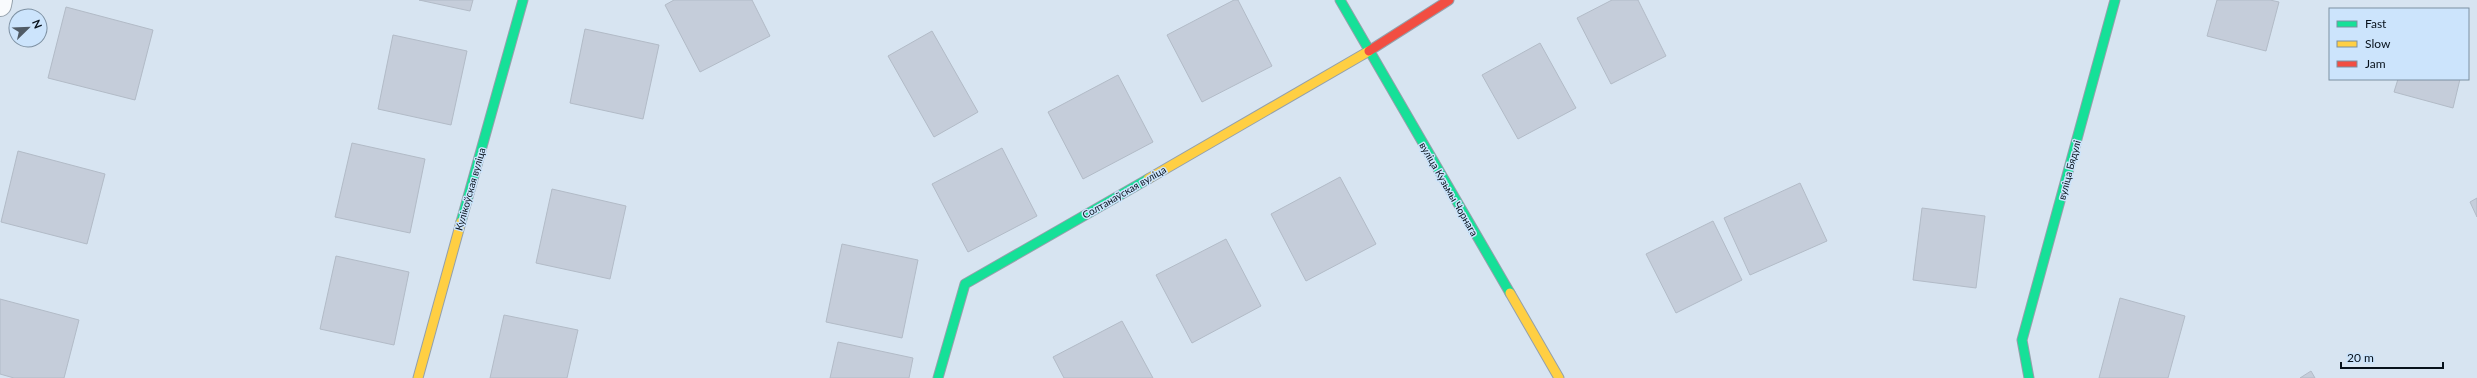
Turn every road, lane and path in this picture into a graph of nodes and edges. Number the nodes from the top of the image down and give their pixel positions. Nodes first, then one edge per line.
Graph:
1 (1, 0) edge
2 (523, 0) edge
3 (1340, 0) edge
4 (1449, 0) edge
5 (2115, 0) edge
6 (0, 5) edge
7 (1369, 51) junction
8 (418, 378) edge
9 (938, 378) edge
10 (1559, 378) edge
11 (2029, 378) edge

1 - 6 street
2 - 8 street, Кулікоўская вуліца
3 - 7 street, вуліца Кузьмы Чорнага
4 - 7 street, Солтанаўская вуліца
5 - 11 street, вуліца Бядулі
7 - 9 street, Солтанаўская вуліца
7 - 10 street, вуліца Кузьмы Чорнага

